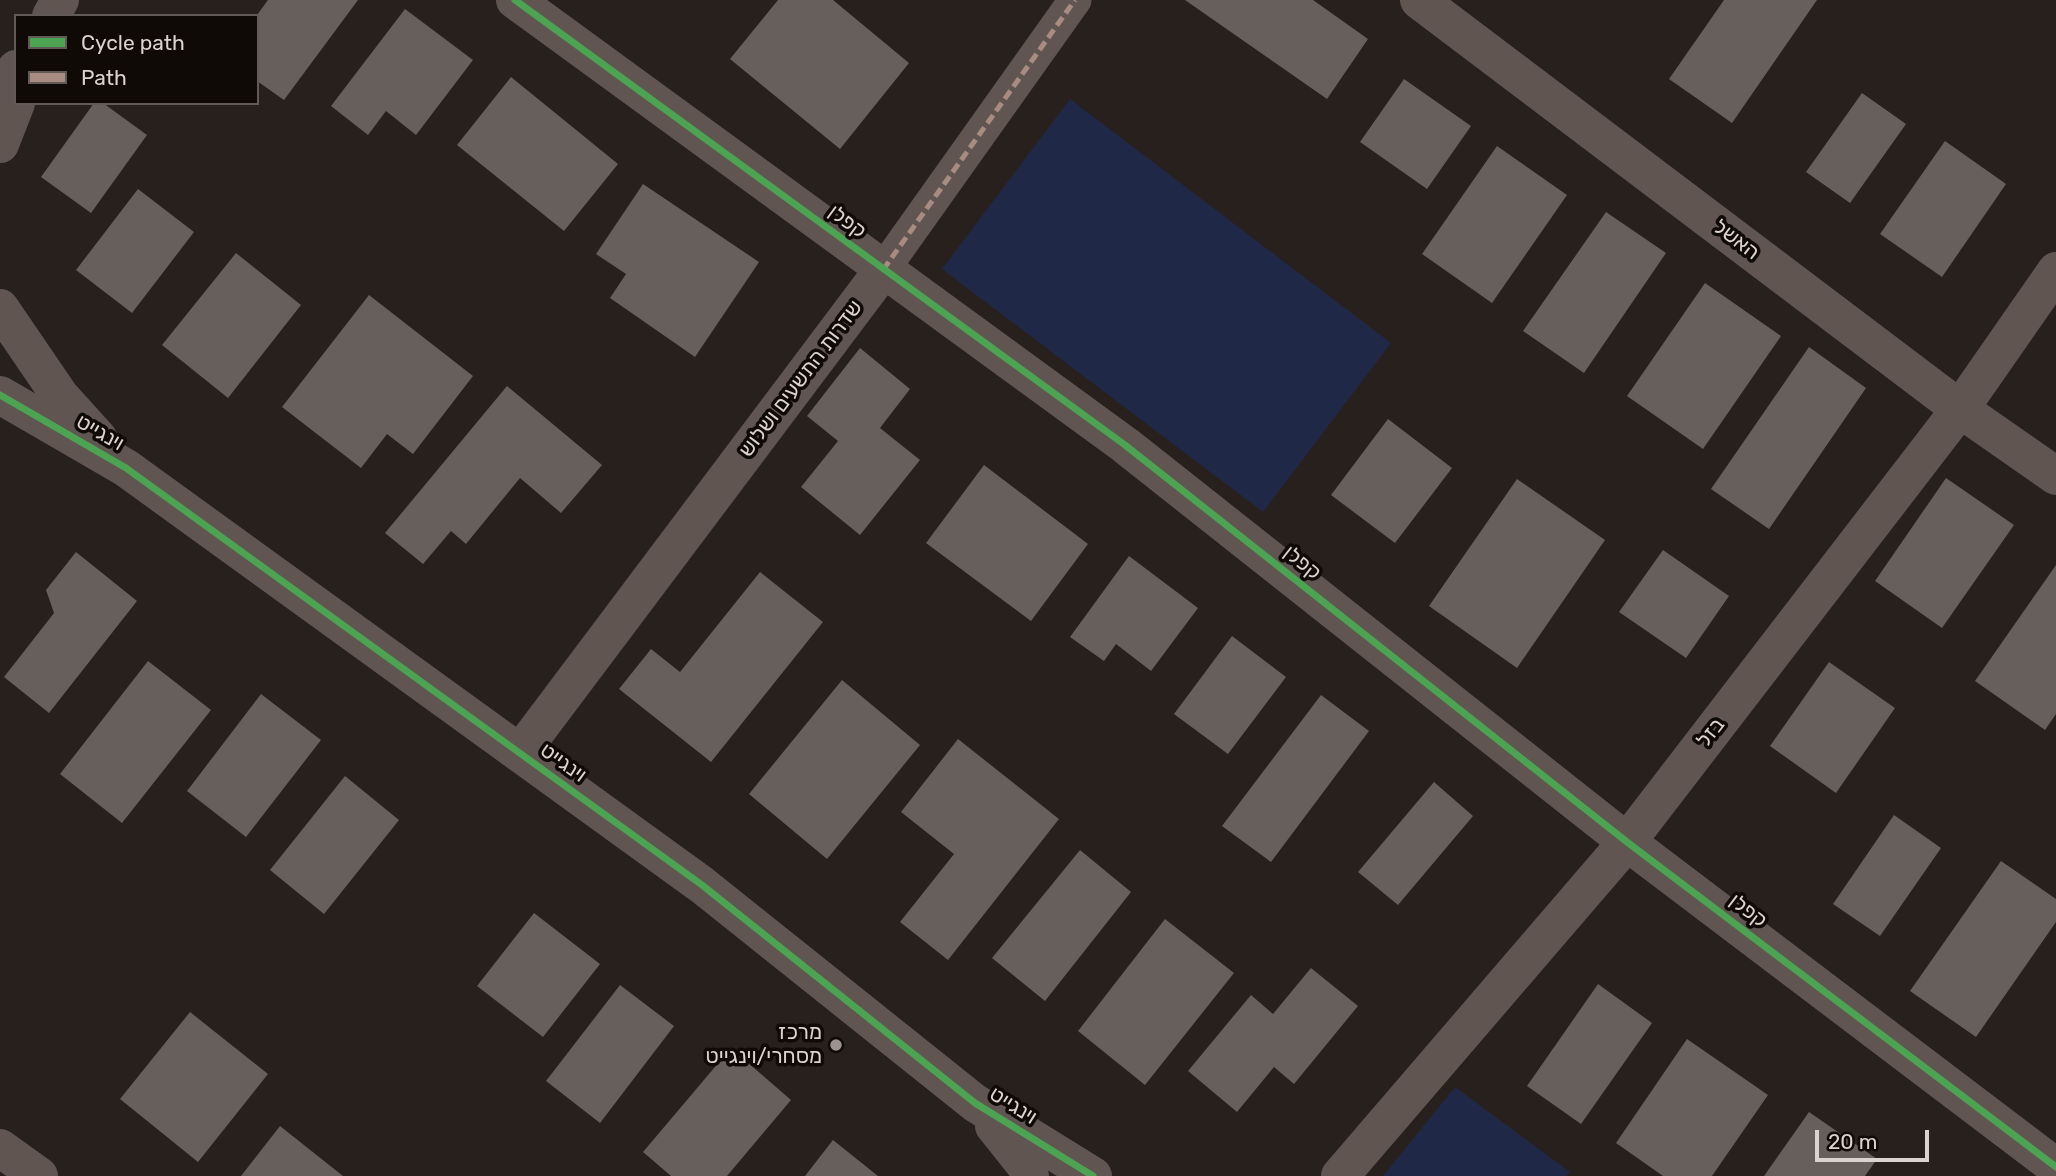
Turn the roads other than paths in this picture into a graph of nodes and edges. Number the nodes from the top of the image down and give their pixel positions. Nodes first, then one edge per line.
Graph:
1 (515, 0) edge
2 (1075, 0) edge
3 (1419, 0) edge
4 (14, 72) edge
5 (0, 93) edge
6 (15, 105) edge
7 (0, 144) edge
8 (883, 270) junction
9 (2056, 271) edge
10 (0, 308) edge
11 (0, 395) edge
12 (1959, 409) junction
13 (126, 468) junction
14 (2056, 476) edge
15 (520, 753) junction
16 (1627, 842) junction
17 (975, 1103) junction
18 (0, 1148) edge
19 (2056, 1167) edge
20 (39, 1176) edge
21 (1030, 1176) edge
22 (1093, 1176) edge
23 (1340, 1176) edge

1 - 8 street, קפלן
2 - 8 street, שדרות התשעים ושלוש
3 - 12 street, האשל
4 - 5 street
6 - 7 street
8 - 15 street, שדרות התשעים ושלוש
8 - 16 street, קפלן
9 - 12 street, בזל
10 - 13 street, וינגייט
11 - 13 street, וינגייט
12 - 14 street, האשל
12 - 16 street, בזל
13 - 15 street, וינגייט
15 - 17 street, וינגייט
16 - 19 street, קפלן
16 - 23 street, בזל
17 - 21 street, וינגייט
17 - 22 street, וינגייט
18 - 20 street

